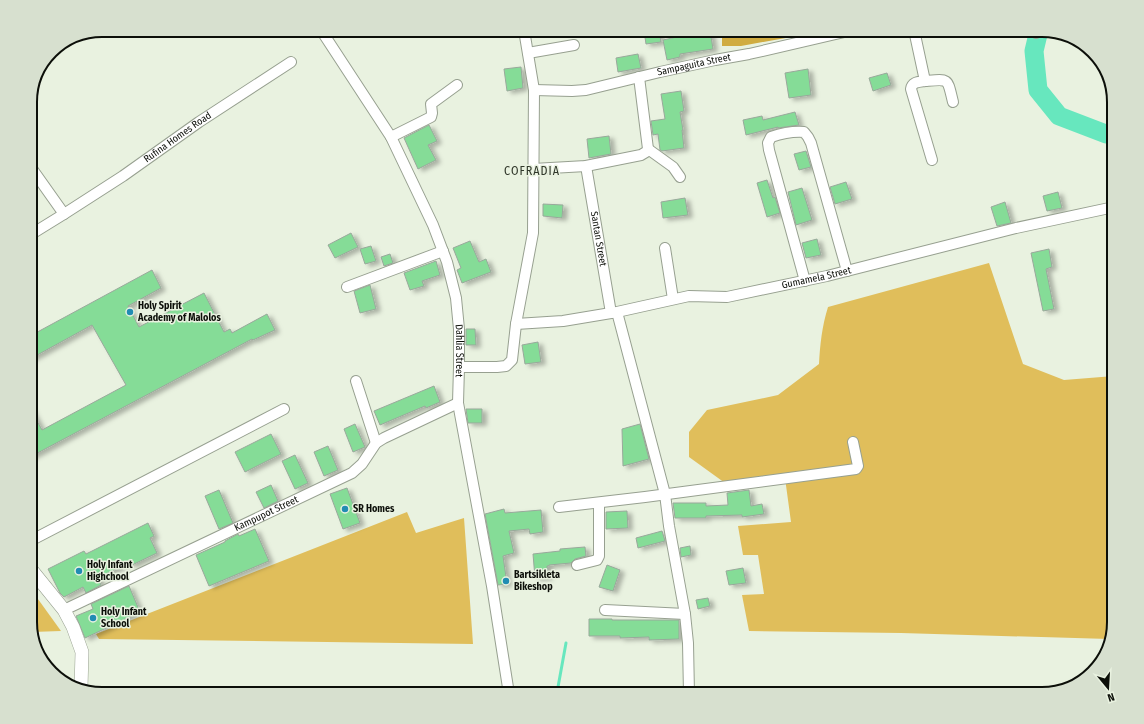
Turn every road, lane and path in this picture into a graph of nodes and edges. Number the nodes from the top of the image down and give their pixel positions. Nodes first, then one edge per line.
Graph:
1 (326, 37) edge
2 (525, 37) edge
3 (822, 37) edge
4 (916, 37) edge
5 (574, 45) dead end
6 (528, 53) junction
7 (291, 62) dead end
8 (638, 77) junction
9 (925, 81) junction
10 (457, 85) dead end
11 (534, 90) junction
12 (953, 102) dead end
13 (391, 137) junction
14 (648, 149) junction
15 (932, 160) dead end
16 (586, 166) junction
17 (533, 169) junction
18 (37, 176) edge
19 (680, 177) dead end
20 (1107, 208) edge
21 (64, 214) junction
22 (37, 231) edge
23 (665, 248) dead end
24 (443, 251) junction
25 (847, 271) junction
26 (805, 281) junction
27 (347, 287) dead end
28 (673, 299) junction
29 (614, 313) junction
30 (516, 324) junction
31 (459, 367) junction
32 (356, 381) dead end
33 (458, 403) junction
34 (284, 409) dead end
35 (853, 442) dead end
36 (376, 443) junction
37 (665, 494) junction
38 (599, 503) junction
39 (559, 507) dead end
40 (37, 537) edge
41 (577, 565) dead end
42 (37, 577) edge
43 (64, 610) junction
44 (605, 610) dead end
45 (685, 614) junction
46 (81, 683) edge
47 (508, 687) edge
48 (689, 687) edge

1 - 13 street, Dahlia Street
2 - 6 street
3 - 8 street, Sampaguita Street
4 - 9 street
5 - 6 street
6 - 11 street
7 - 21 street, Rufina Homes Road
8 - 11 street, Sampaguita Street
8 - 14 street
9 - 12 street
9 - 15 street
10 - 13 street
11 - 17 street
13 - 24 street, Dahlia Street
14 - 16 street
14 - 19 street
16 - 17 street
16 - 29 street, Santan Street
17 - 30 street
18 - 21 street
20 - 25 street, Gumamela Street
21 - 22 street, Rufina Homes Road
23 - 28 street
24 - 27 street
24 - 31 street, Dahlia Street
25 - 26 street, Gumamela Street
25 - 26 street
26 - 28 street, Gumamela Street
28 - 29 street, Gumamela Street
29 - 30 street, Gumamela Street
29 - 37 street, Santan Street
30 - 31 street
31 - 33 street, Dahlia Street
32 - 36 street
33 - 36 street, Kampupot Street
33 - 47 street, Dahlia Street
34 - 40 street
35 - 37 street
36 - 43 street, Kampupot Street
37 - 38 street
37 - 45 street, Santan Street
38 - 39 street
38 - 41 street
42 - 43 street
43 - 46 street
44 - 45 street
45 - 48 street, Santan Street

